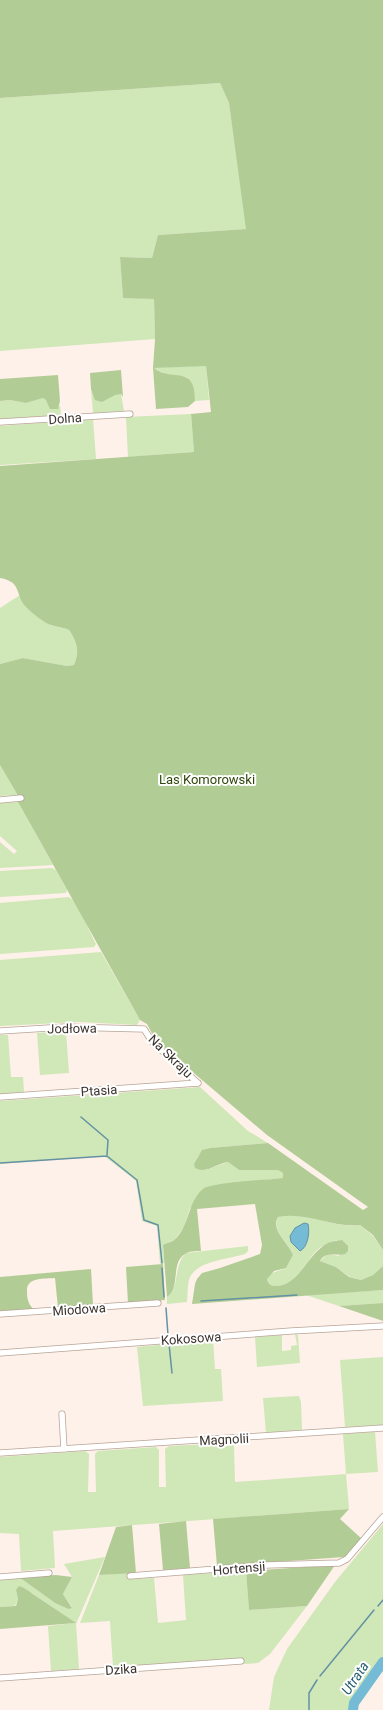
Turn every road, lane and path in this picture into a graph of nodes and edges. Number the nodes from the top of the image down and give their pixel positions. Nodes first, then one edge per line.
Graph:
1 (130, 414) dead end
2 (0, 422) edge
3 (21, 798) dead end
4 (0, 800) edge
5 (144, 1029) joint
6 (0, 1031) edge
7 (198, 1083) joint
8 (0, 1097) edge
9 (158, 1303) dead end
10 (0, 1314) edge
11 (383, 1326) edge
12 (0, 1353) edge
13 (62, 1414) dead end
14 (383, 1428) edge
15 (64, 1449) junction
16 (0, 1453) edge
17 (383, 1517) edge
18 (49, 1573) dead end
19 (0, 1576) edge
20 (130, 1576) dead end
21 (241, 1660) dead end
22 (0, 1678) edge

1 - 2 street, Dolna
3 - 4 street
5 - 6 street, Jodłowa
5 - 7 street, Na Skraju
7 - 8 street, Ptasia
9 - 10 street, Miodowa
11 - 12 street, Kokosowa
13 - 15 street
14 - 15 street, Magnolii
15 - 16 street, Magnolii
17 - 20 street, Hortensji
18 - 19 street
21 - 22 street, Dzika

